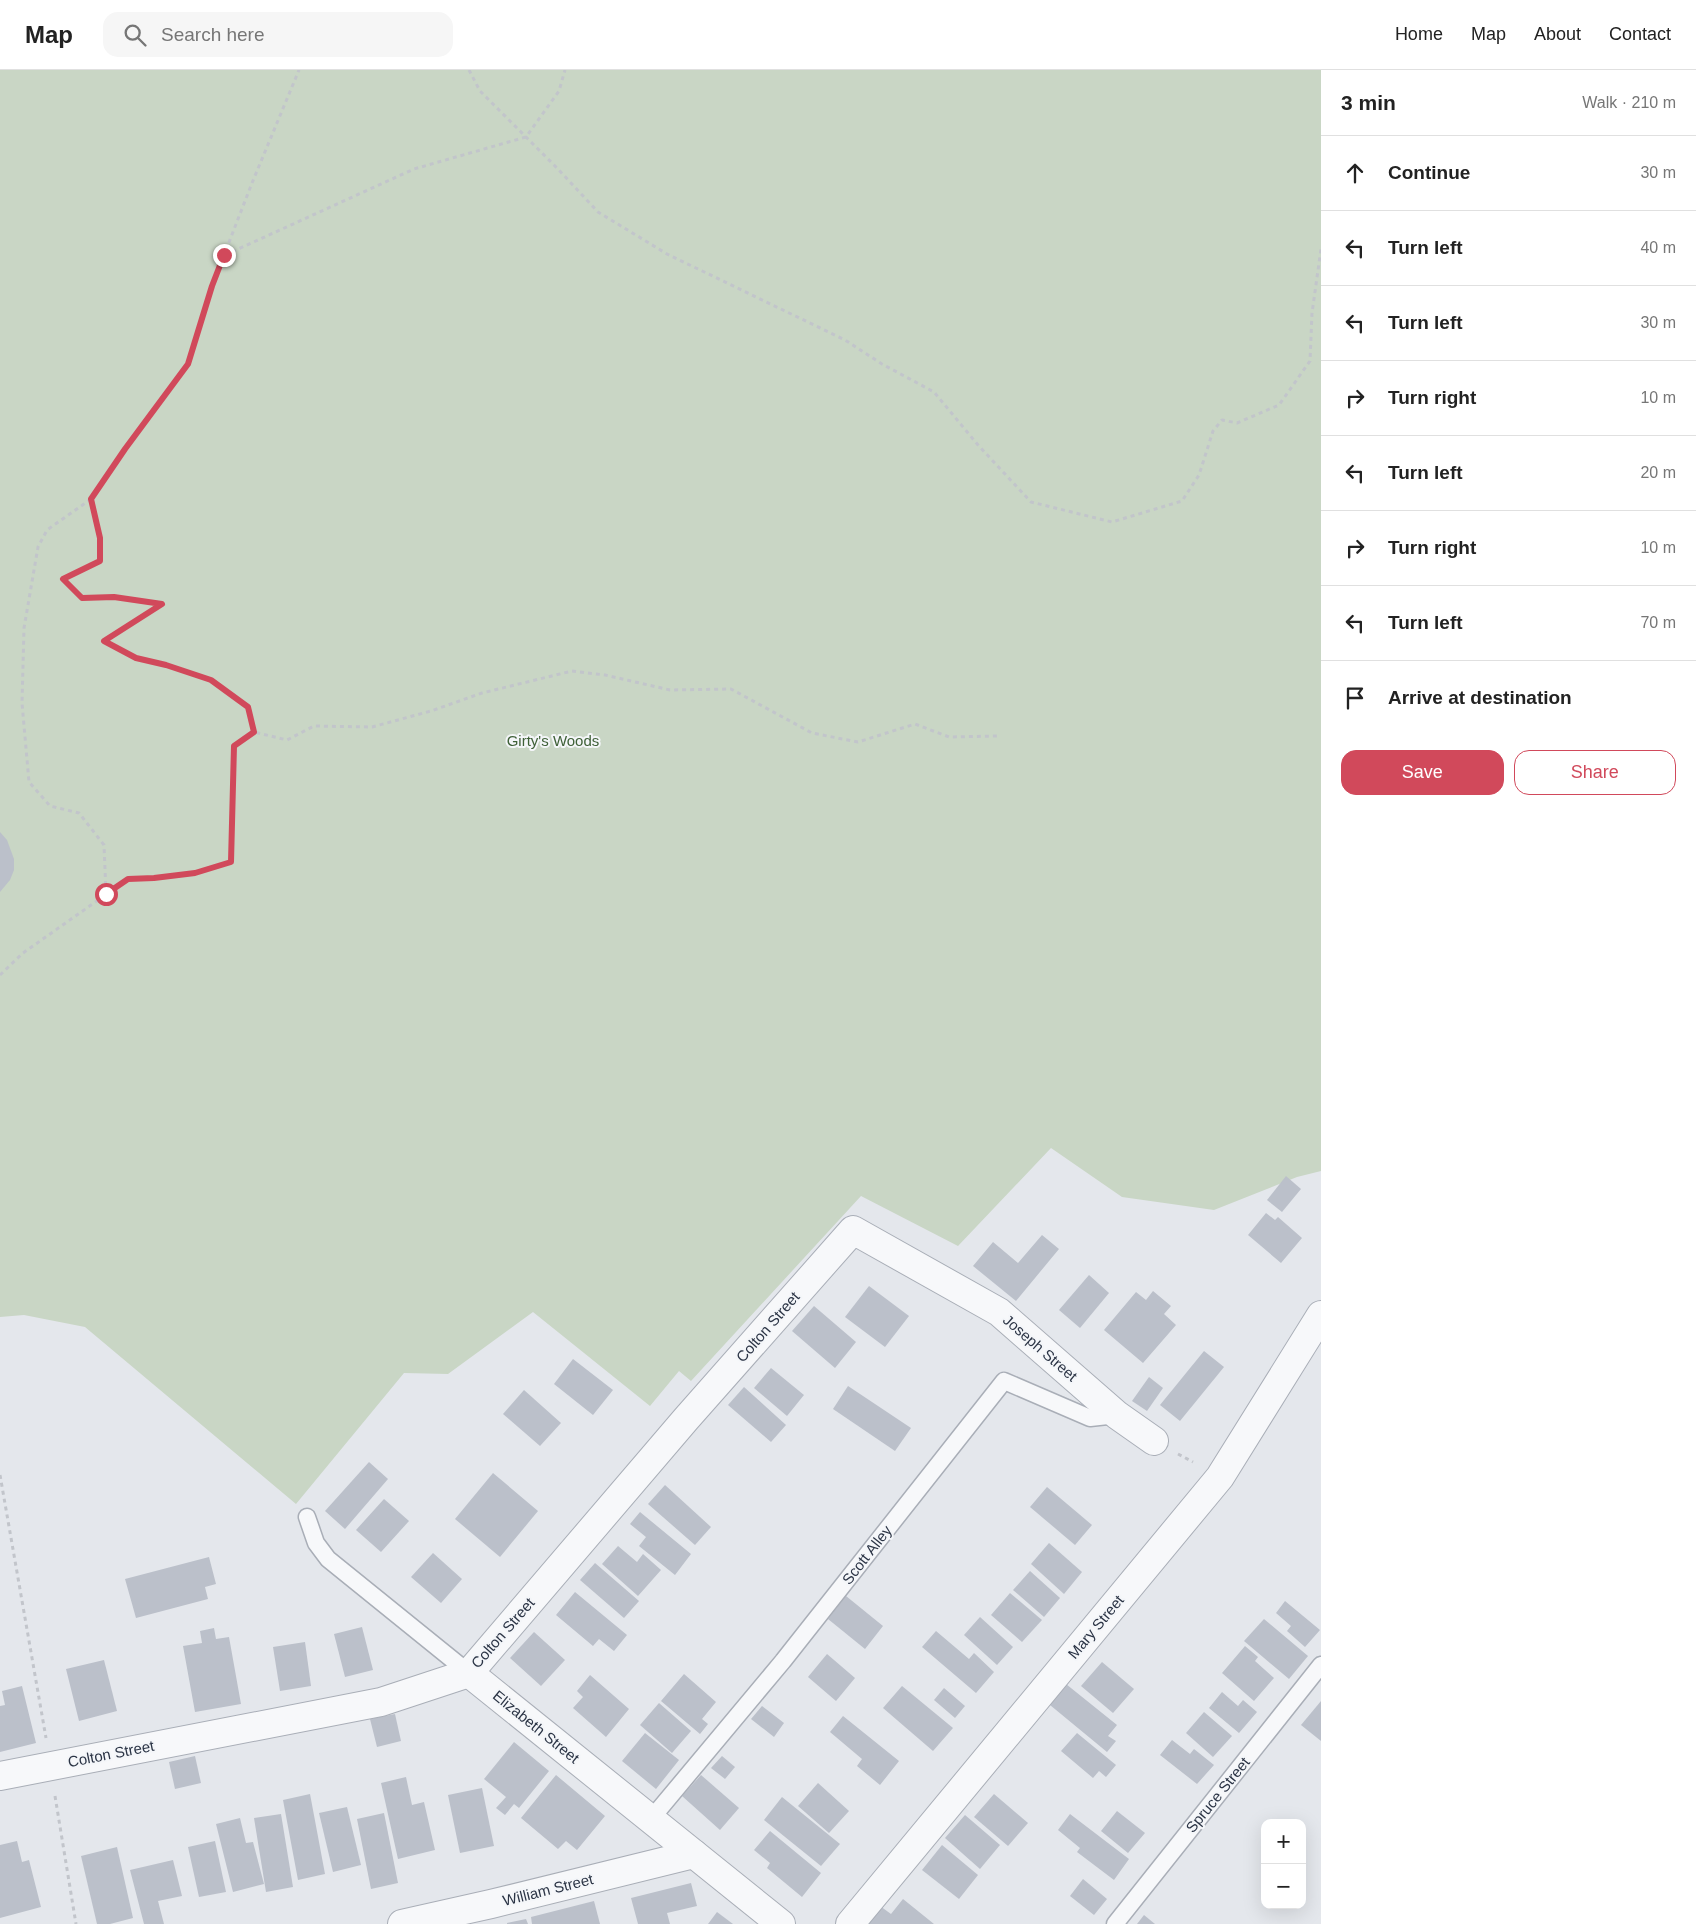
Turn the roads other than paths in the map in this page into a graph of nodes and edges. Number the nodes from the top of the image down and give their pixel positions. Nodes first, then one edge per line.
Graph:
1 (853, 1230) joint
2 (1321, 1315) edge
3 (1117, 1415) junction
4 (1154, 1441) road end
5 (307, 1517) dead end
6 (1321, 1665) edge
7 (468, 1673) junction
8 (0, 1776) edge
9 (651, 1820) junction
10 (694, 1854) junction
11 (402, 1924) edge
12 (781, 1924) edge
13 (850, 1924) edge
14 (1115, 1924) edge

1 - 3 street, Joseph Street
1 - 7 street, Colton Street
2 - 13 street, Mary Street
3 - 4 street, Joseph Street
3 - 9 lane, Scott Alley
5 - 7 lane, Elizabeth Street
6 - 14 lane, Spruce Street
7 - 8 street, Colton Street
7 - 9 street, Elizabeth Street
9 - 10 street, Elizabeth Street
10 - 11 street, William Street
10 - 12 street, Elizabeth Street

